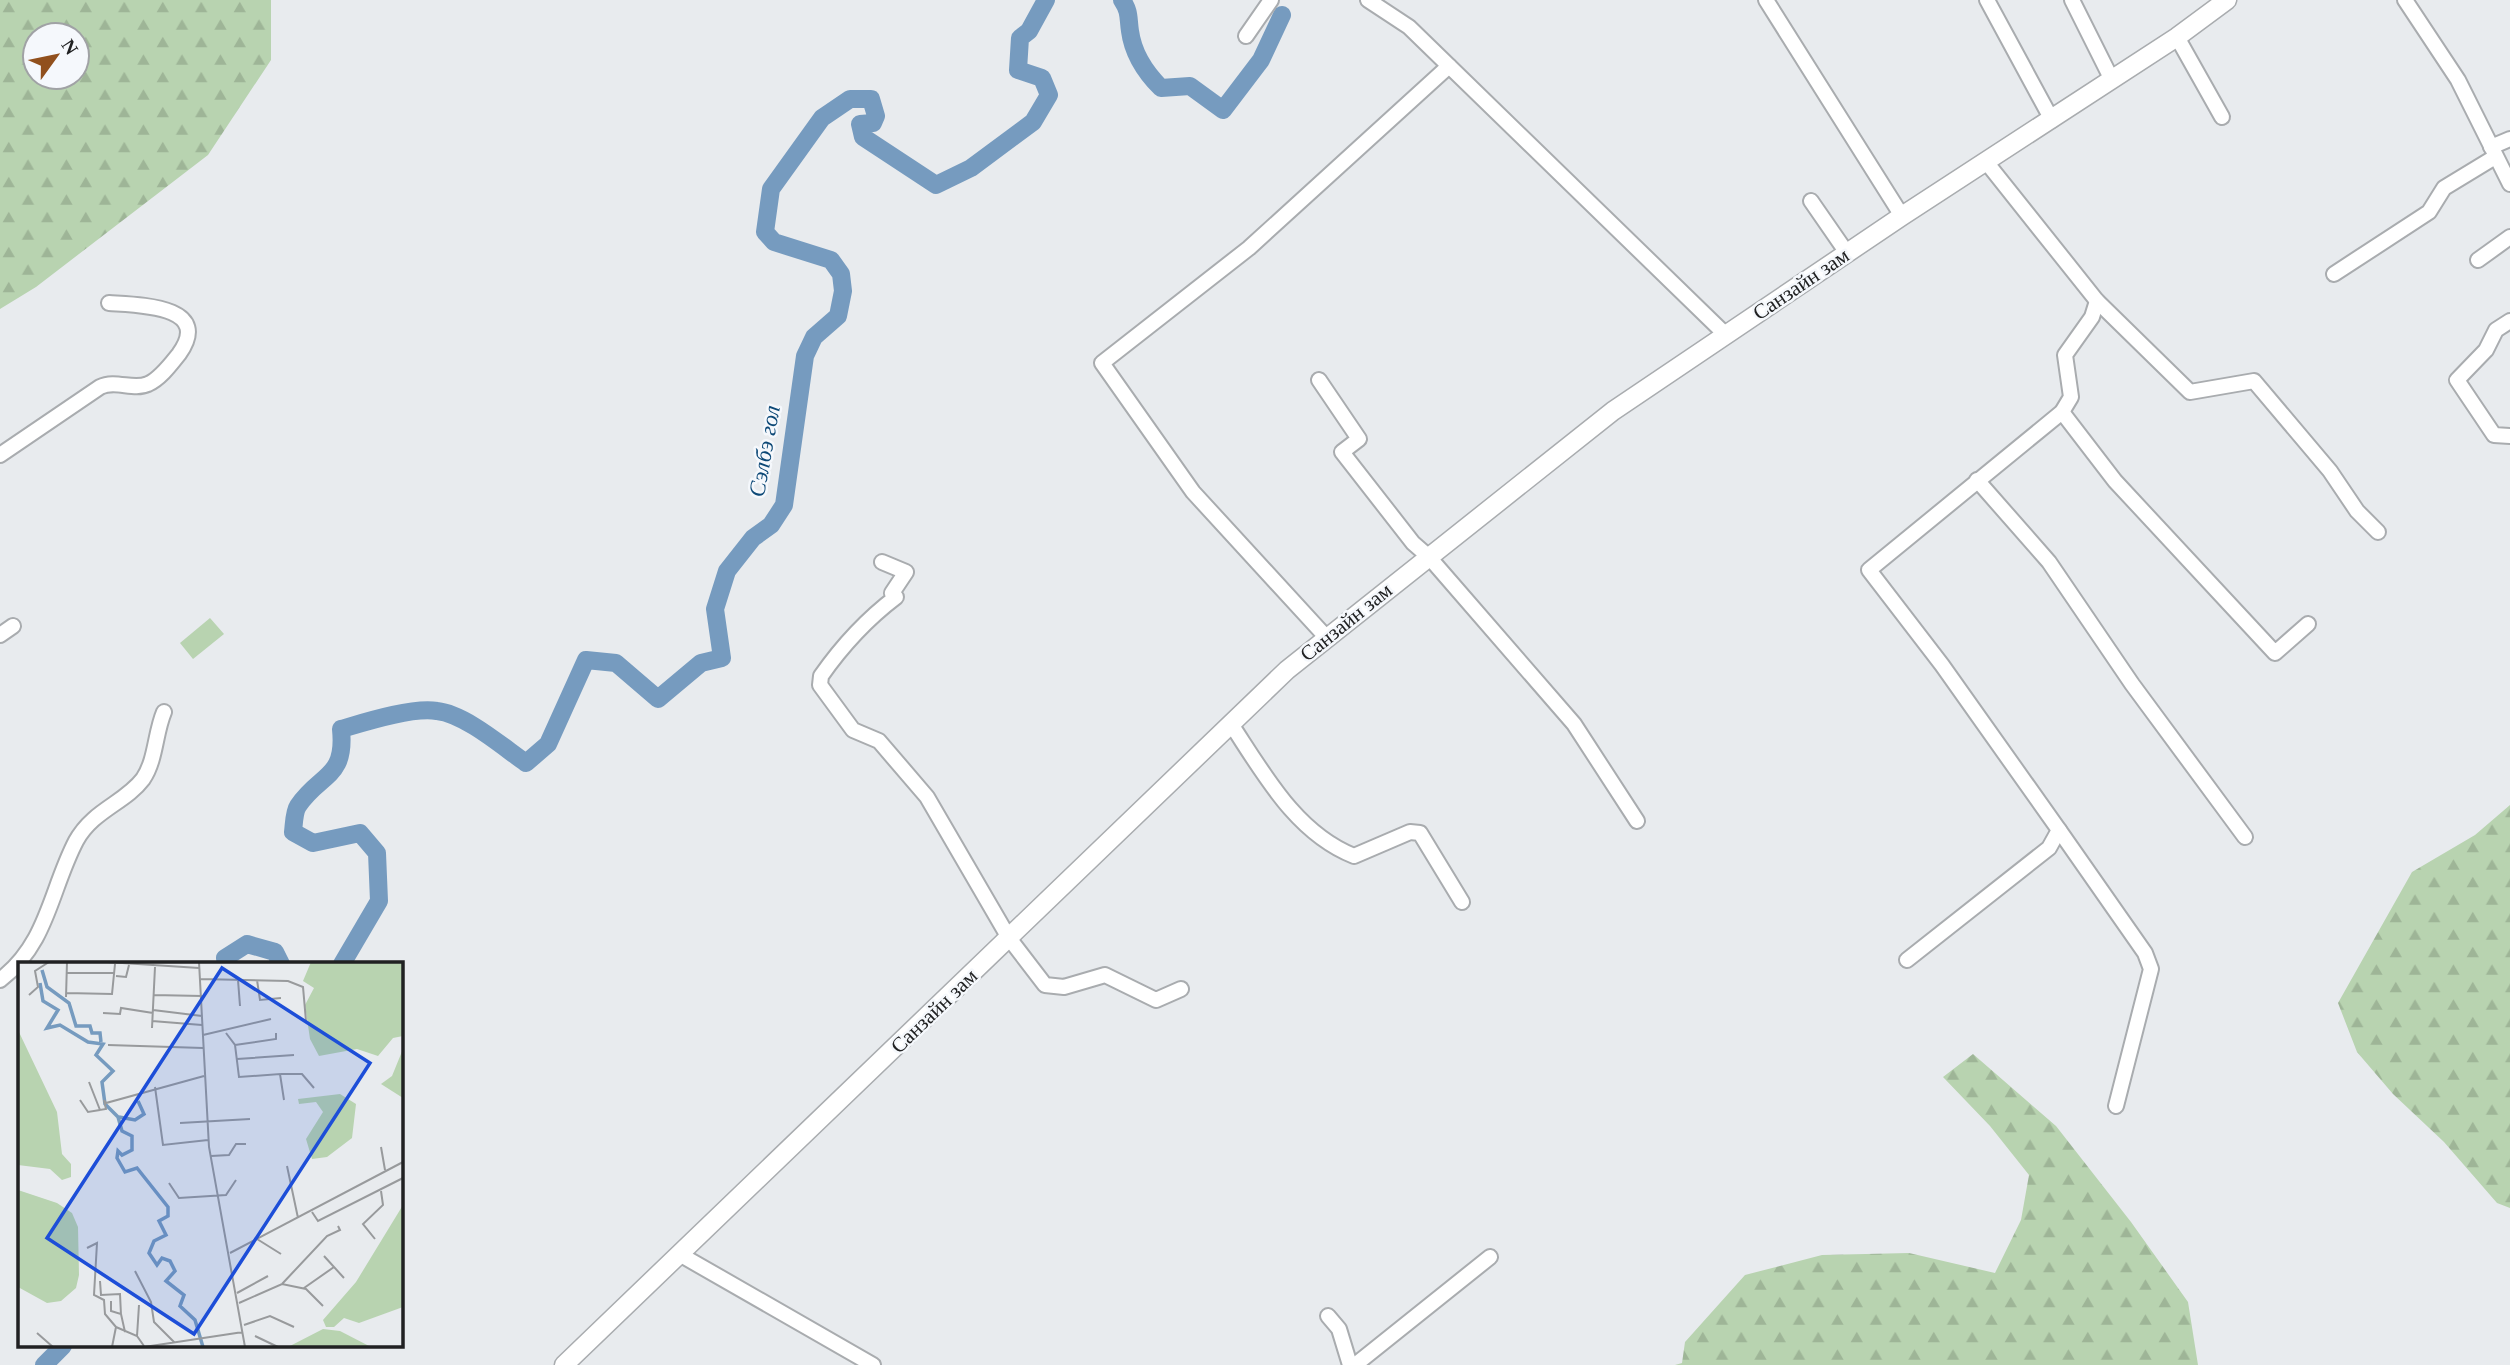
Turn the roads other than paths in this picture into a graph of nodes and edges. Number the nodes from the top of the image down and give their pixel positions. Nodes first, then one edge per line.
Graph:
1 (1271, 0) edge
2 (1368, 0) edge
3 (1766, 0) edge
4 (1987, 0) edge
5 (2072, 0) edge
6 (2227, 0) edge
7 (2405, 0) edge
8 (1246, 36) dead end
9 (2177, 37) junction
10 (1449, 66) junction
11 (2112, 80) junction
12 (2222, 117) dead end
13 (2052, 120) junction
14 (2510, 139) edge
15 (2493, 152) junction
16 (1987, 163) junction
17 (2510, 184) edge
18 (1811, 201) dead end
19 (1902, 216) junction
20 (2510, 237) edge
21 (1847, 253) junction
22 (2478, 260) dead end
23 (2334, 274) dead end
24 (2097, 301) junction
25 (109, 303) dead end
26 (2510, 321) edge
27 (1727, 335) junction
28 (1319, 380) dead end
29 (2062, 412) junction
30 (2510, 436) edge
31 (0, 455) edge
32 (1978, 481) junction
33 (2378, 532) dead end
34 (1429, 557) junction
35 (882, 562) dead end
36 (2308, 624) dead end
37 (13, 626) dead end
38 (0, 635) edge
39 (1327, 638) junction
40 (164, 712) dead end
41 (1231, 724) junction
42 (1637, 821) dead end
43 (2059, 830) junction
44 (2245, 837) dead end
45 (1462, 902) dead end
46 (1009, 938) junction
47 (1907, 960) dead end
48 (19, 962) edge
49 (18, 963) edge
50 (0, 980) edge
51 (1181, 989) dead end
52 (2116, 1106) dead end
53 (681, 1255) junction
54 (1490, 1257) dead end
55 (1328, 1316) dead end
56 (564, 1365) edge
57 (873, 1365) edge
58 (1353, 1365) edge

1 - 8 street
2 - 10 street
3 - 19 street
4 - 13 street
5 - 11 street
6 - 9 main road, Санзайн зам
7 - 15 street
9 - 11 main road, Санзайн зам
9 - 12 street
10 - 27 street
10 - 39 street
11 - 13 main road, Санзайн зам
13 - 16 main road, Санзайн зам
14 - 15 street
15 - 17 street
15 - 23 street
16 - 19 main road, Санзайн зам
16 - 24 street
18 - 21 street
19 - 21 main road, Санзайн зам
20 - 22 street
21 - 27 main road, Санзайн зам
24 - 29 street
24 - 33 street
25 - 31 street
26 - 30 street
27 - 34 main road, Санзайн зам
28 - 34 street
29 - 32 street
29 - 36 street
32 - 43 street
32 - 44 street
34 - 39 main road, Санзайн зам
34 - 42 street
35 - 46 street
37 - 38 street
39 - 41 main road, Санзайн зам
40 - 48 street
41 - 45 street
41 - 46 main road, Санзайн зам
43 - 47 street
43 - 52 street
46 - 51 street
46 - 53 main road, Санзайн зам
49 - 50 street
53 - 56 main road, Санзайн зам
53 - 57 street
54 - 58 street
55 - 58 street

